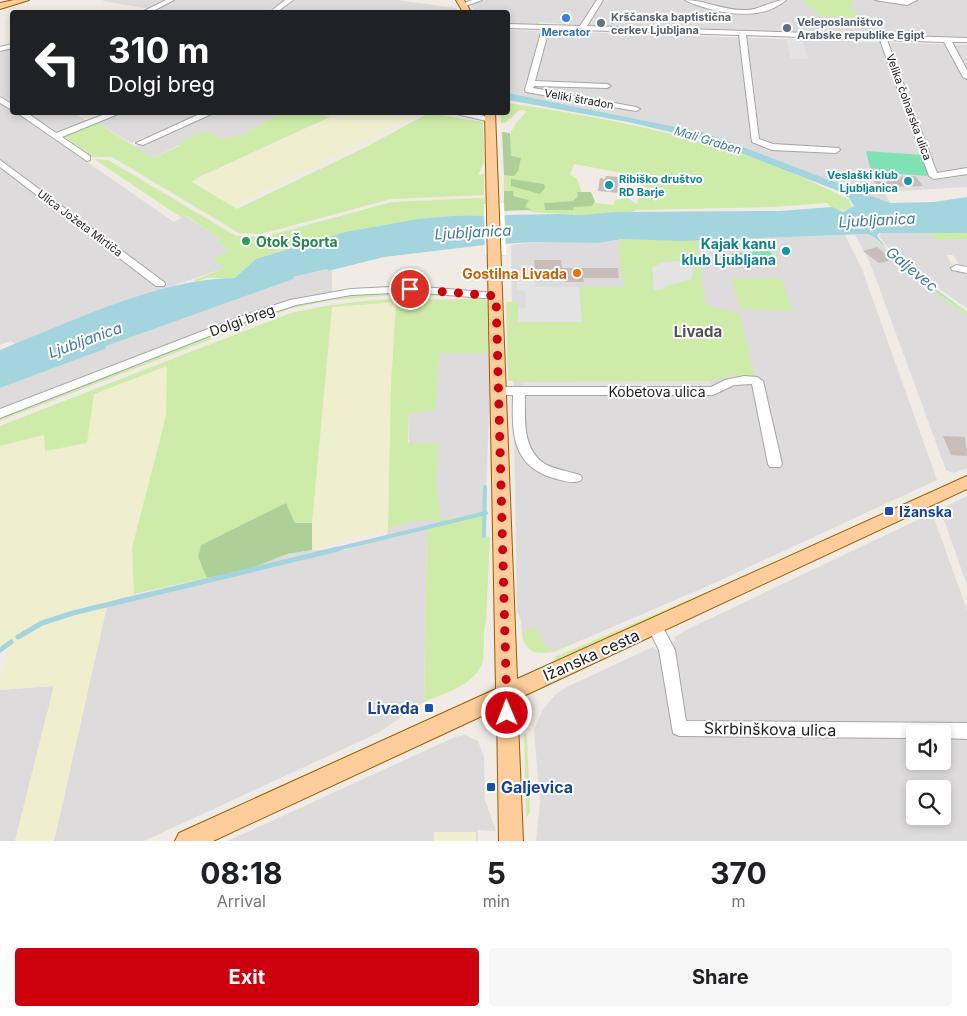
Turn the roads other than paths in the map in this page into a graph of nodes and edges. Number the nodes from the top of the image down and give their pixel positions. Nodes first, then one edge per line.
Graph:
1 (25, 0) edge
2 (171, 0) edge
3 (290, 0) edge
4 (480, 0) edge
5 (600, 0) edge
6 (688, 0) edge
7 (783, 0) edge
8 (878, 0) edge
9 (914, 0) edge
10 (0, 6) edge
11 (463, 6) edge
12 (150, 10) edge
13 (276, 10) edge
14 (510, 26) edge
15 (546, 27) junction
16 (582, 28) junction
17 (742, 33) junction
18 (883, 38) junction
19 (947, 40) junction
20 (967, 40) edge
21 (967, 77) edge
22 (531, 83) junction
23 (607, 86) dead end
24 (636, 109) dead end
25 (24, 115) edge
26 (111, 115) edge
27 (205, 115) edge
28 (491, 116) edge
29 (55, 136) junction
30 (140, 143) dead end
31 (836, 150) dead end
32 (87, 158) dead end
33 (0, 162) edge
34 (967, 171) edge
35 (160, 284) dead end
36 (496, 296) junction
37 (499, 391) junction
38 (519, 391) junction
39 (0, 414) edge
40 (775, 464) dead end
41 (575, 478) dead end
42 (967, 482) edge
43 (655, 626) junction
44 (507, 694) junction
45 (967, 731) edge
46 (187, 841) edge
47 (511, 841) edge

1 - 10 main road
2 - 12 street
3 - 13 street
4 - 11 street
5 - 16 street
6 - 7 street
8 - 9 street
14 - 15 street
15 - 16 street
15 - 22 street, Veliki štradon
16 - 17 street
17 - 18 street
17 - 31 street
18 - 19 street
18 - 34 street, Velika čolnarska ulica
19 - 20 street
19 - 21 street
22 - 23 street, Veliki štradon
22 - 24 street, Veliki štradon
25 - 29 street
26 - 29 street
27 - 30 street
28 - 36 main road
29 - 32 street
33 - 35 street, Ulica Jožeta Mirtiča
36 - 37 main road
36 - 39 street, Dolgi breg
37 - 38 street, Kobetova ulica
37 - 44 main road
38 - 40 street, Kobetova ulica
38 - 41 street
42 - 43 main road, Ižanska cesta
43 - 44 main road, Ižanska cesta
43 - 45 street, Skrbinškova ulica
44 - 46 main road, Ižanska cesta
44 - 47 main road

